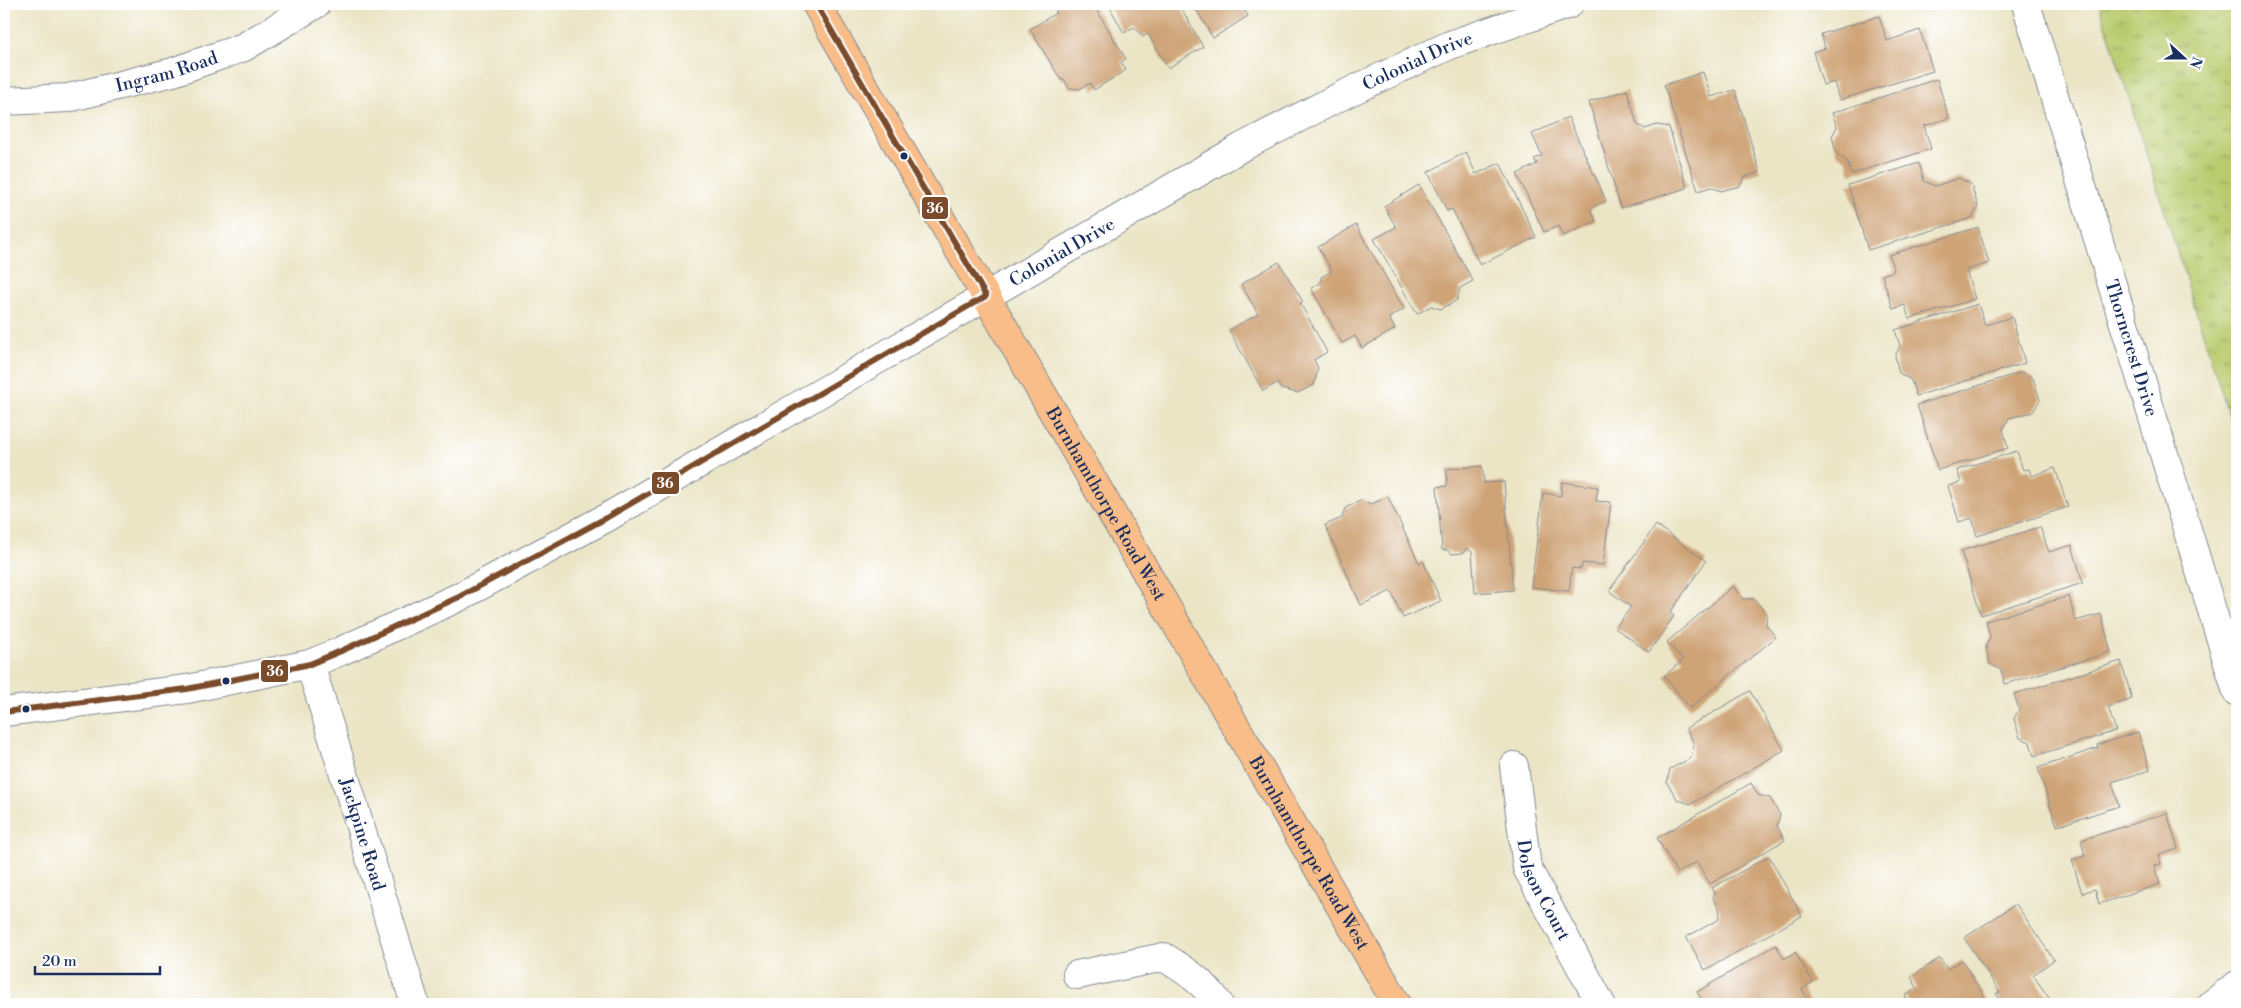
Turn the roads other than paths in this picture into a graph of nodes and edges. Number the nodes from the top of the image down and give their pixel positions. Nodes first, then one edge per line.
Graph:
1 (316, 4) edge
2 (816, 4) edge
3 (1569, 4) edge
4 (2026, 4) edge
5 (4, 101) edge
6 (986, 296) junction
7 (310, 664) junction
8 (2237, 692) edge
9 (4, 712) edge
10 (1514, 766) dead end
11 (1078, 975) dead end
12 (2237, 985) edge
13 (415, 1004) edge
14 (1219, 1004) edge
15 (1396, 1004) edge
16 (1601, 1004) edge
17 (2212, 1004) edge

1 - 5 street, Ingram Road
2 - 6 main road, Burnhamthorpe Road West
3 - 6 street, Colonial Drive
4 - 8 street, Thorncrest Drive
6 - 7 street, Colonial Drive
6 - 15 main road, Burnhamthorpe Road West
7 - 9 street, Colonial Drive
7 - 13 street, Jackpine Road
10 - 16 street, Dolson Court
11 - 14 street
12 - 17 street

